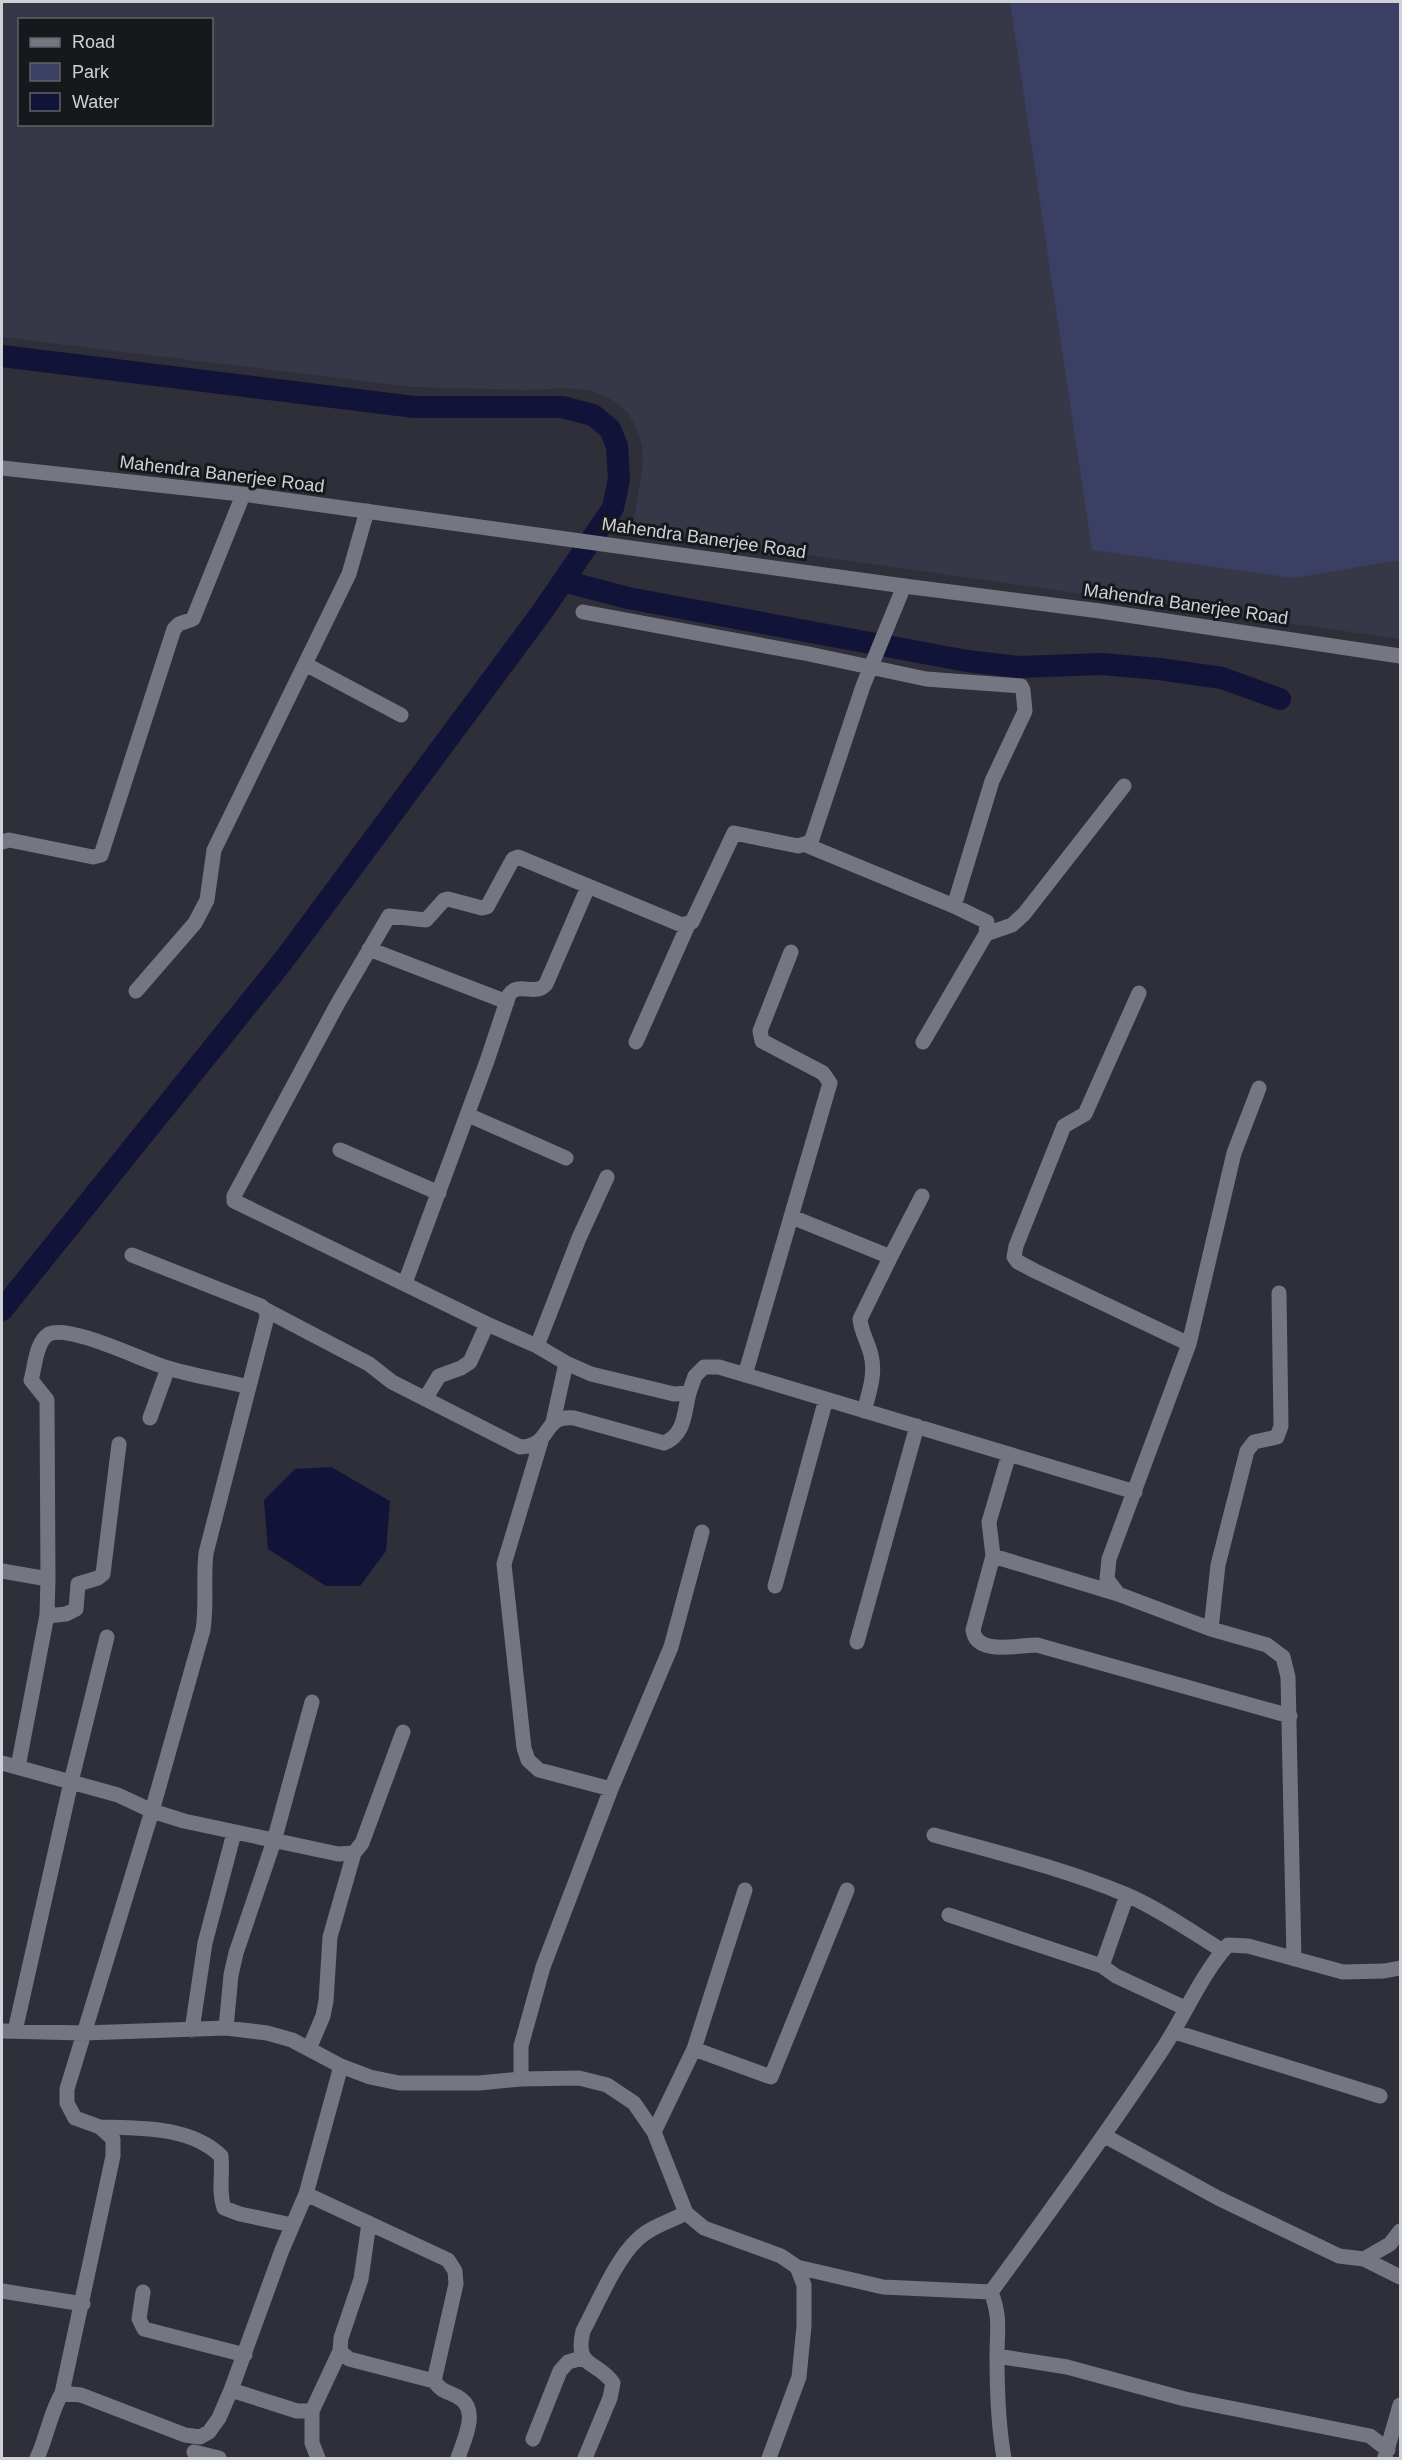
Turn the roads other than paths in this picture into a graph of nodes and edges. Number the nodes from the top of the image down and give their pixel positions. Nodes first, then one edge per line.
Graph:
1 (2, 468) edge
2 (243, 495) junction
3 (367, 511) junction
4 (904, 586) junction
5 (583, 612) dead end
6 (1401, 656) edge
7 (305, 664) junction
8 (872, 664) junction
9 (401, 715) dead end
10 (1124, 786) dead end
11 (2, 842) edge
12 (806, 845) junction
13 (588, 887) junction
14 (954, 906) junction
15 (688, 925) junction
16 (986, 934) junction
17 (369, 949) junction
18 (791, 952) dead end
19 (136, 991) dead end
20 (1139, 993) dead end
21 (507, 1002) junction
22 (636, 1042) dead end
23 (923, 1042) dead end
24 (1259, 1088) dead end
25 (468, 1115) junction
26 (340, 1150) dead end
27 (566, 1158) dead end
28 (607, 1178) dead end
29 (439, 1193) junction
30 (922, 1196) dead end
31 (792, 1217) junction
32 (892, 1254) junction
33 (132, 1255) dead end
34 (405, 1283) junction
35 (1278, 1293) dead end
36 (266, 1310) junction
37 (487, 1324) junction
38 (1189, 1344) junction
39 (537, 1346) junction
40 (566, 1364) junction
41 (168, 1368) junction
42 (745, 1375) junction
43 (249, 1387) junction
44 (689, 1393) junction
45 (425, 1399) junction
46 (826, 1399) junction
47 (864, 1410) junction
48 (150, 1418) dead end
49 (553, 1422) junction
50 (917, 1426) junction
51 (541, 1441) junction
52 (119, 1444) dead end
53 (1009, 1454) junction
54 (1135, 1492) junction
55 (702, 1532) dead end
56 (993, 1556) junction
57 (2, 1571) edge
58 (48, 1579) junction
59 (775, 1586) dead end
60 (1118, 1594) junction
61 (47, 1616) junction
62 (1211, 1629) junction
63 (107, 1637) dead end
64 (857, 1642) dead end
65 (312, 1702) dead end
66 (1290, 1716) junction
67 (403, 1732) dead end
68 (2, 1763) edge
69 (18, 1767) junction
70 (71, 1782) junction
71 (611, 1789) junction
72 (152, 1811) junction
73 (234, 1833) junction
74 (934, 1835) dead end
75 (274, 1841) junction
76 (354, 1853) junction
77 (745, 1890) dead end
78 (847, 1890) dead end
79 (1127, 1895) junction
80 (949, 1915) dead end
81 (1223, 1951) junction
82 (1294, 1959) junction
83 (1102, 1966) junction
84 (1401, 1968) edge
85 (1185, 2008) junction
86 (226, 2028) junction
87 (192, 2030) junction
88 (8, 2031) edge
89 (1175, 2032) junction
90 (84, 2033) junction
91 (309, 2049) junction
92 (694, 2049) junction
93 (341, 2066) junction
94 (521, 2079) junction
95 (1380, 2096) dead end
96 (100, 2127) junction
97 (654, 2132) junction
98 (1105, 2136) junction
99 (306, 2194) junction
100 (686, 2214) junction
101 (369, 2223) junction
102 (292, 2225) junction
103 (1401, 2231) edge
104 (1364, 2259) junction
105 (797, 2267) junction
106 (1401, 2277) edge
107 (2, 2291) edge
108 (143, 2292) dead end
109 (991, 2292) junction
110 (82, 2304) junction
111 (340, 2351) junction
112 (245, 2355) junction
113 (997, 2356) junction
114 (582, 2358) junction
115 (434, 2381) junction
116 (231, 2390) junction
117 (62, 2393) junction
118 (1401, 2405) edge
119 (312, 2411) junction
120 (200, 2437) junction
121 (533, 2439) dead end
122 (1386, 2454) edge
123 (193, 2455) edge
124 (37, 2458) edge
125 (219, 2458) edge
126 (318, 2458) edge
127 (458, 2458) edge
128 (585, 2458) edge
129 (769, 2458) edge
130 (1004, 2458) edge

1 - 2 street, Mahendra Banerjee Road
2 - 3 street, Mahendra Banerjee Road
2 - 11 street
3 - 4 street, Mahendra Banerjee Road
3 - 7 street
4 - 6 street, Mahendra Banerjee Road
4 - 8 street
5 - 8 street
7 - 9 street
7 - 19 street
8 - 12 street
8 - 14 street
10 - 16 street
12 - 14 street
12 - 15 street
13 - 15 street
13 - 17 street
13 - 21 street
14 - 16 street
15 - 22 street
16 - 23 street
17 - 21 street
17 - 34 street
18 - 31 street
20 - 38 street
21 - 25 street
24 - 38 street
25 - 27 street
25 - 29 street
26 - 29 street
28 - 39 street
29 - 34 street
30 - 32 street
31 - 32 street
31 - 42 street
32 - 47 street
33 - 36 street
34 - 37 street
35 - 62 street
36 - 43 street
36 - 45 street
37 - 39 street
37 - 45 street
38 - 54 street
39 - 40 street
40 - 44 street
40 - 49 street
41 - 43 street
41 - 48 street
41 - 58 street
42 - 44 street
42 - 46 street
43 - 72 street
44 - 49 street
45 - 51 street
46 - 47 street
46 - 59 street
47 - 50 street
49 - 51 street
50 - 53 street
50 - 64 street
51 - 71 street
52 - 61 street
53 - 54 street
53 - 56 street
54 - 60 street
55 - 71 street
56 - 60 street
56 - 66 street
57 - 58 street
58 - 61 street
60 - 62 street
61 - 69 street
62 - 66 street
63 - 70 street
65 - 75 street
66 - 82 street
67 - 76 street
68 - 69 street
69 - 70 street
70 - 72 street
70 - 88 street
71 - 94 street
72 - 73 street
72 - 90 street
73 - 75 street
73 - 87 street
74 - 79 street
75 - 76 street
75 - 86 street
76 - 91 street
77 - 92 street
78 - 92 street
79 - 81 street
79 - 83 street
80 - 83 street
81 - 82 street
81 - 85 street
82 - 84 street
83 - 85 street
85 - 89 street
86 - 87 street
86 - 91 street
87 - 90 street
88 - 90 street
89 - 95 street
89 - 98 street
90 - 96 street
91 - 93 street
92 - 97 street
93 - 94 street
93 - 99 street
94 - 97 street
96 - 102 street
96 - 110 street
97 - 100 street
98 - 104 street
98 - 109 street
99 - 101 street
99 - 102 street
100 - 105 street
100 - 114 street
101 - 111 street
101 - 115 street
102 - 112 street
103 - 104 street
104 - 106 street
105 - 109 street
105 - 129 street
107 - 110 street
108 - 112 street
109 - 113 street
110 - 117 street
111 - 115 street
111 - 119 street
112 - 116 street
113 - 122 street
113 - 130 street
114 - 121 street
114 - 128 street
115 - 127 street
116 - 119 street
116 - 120 street
117 - 120 street
117 - 124 street
118 - 122 street
119 - 126 street
120 - 123 street
123 - 125 street

